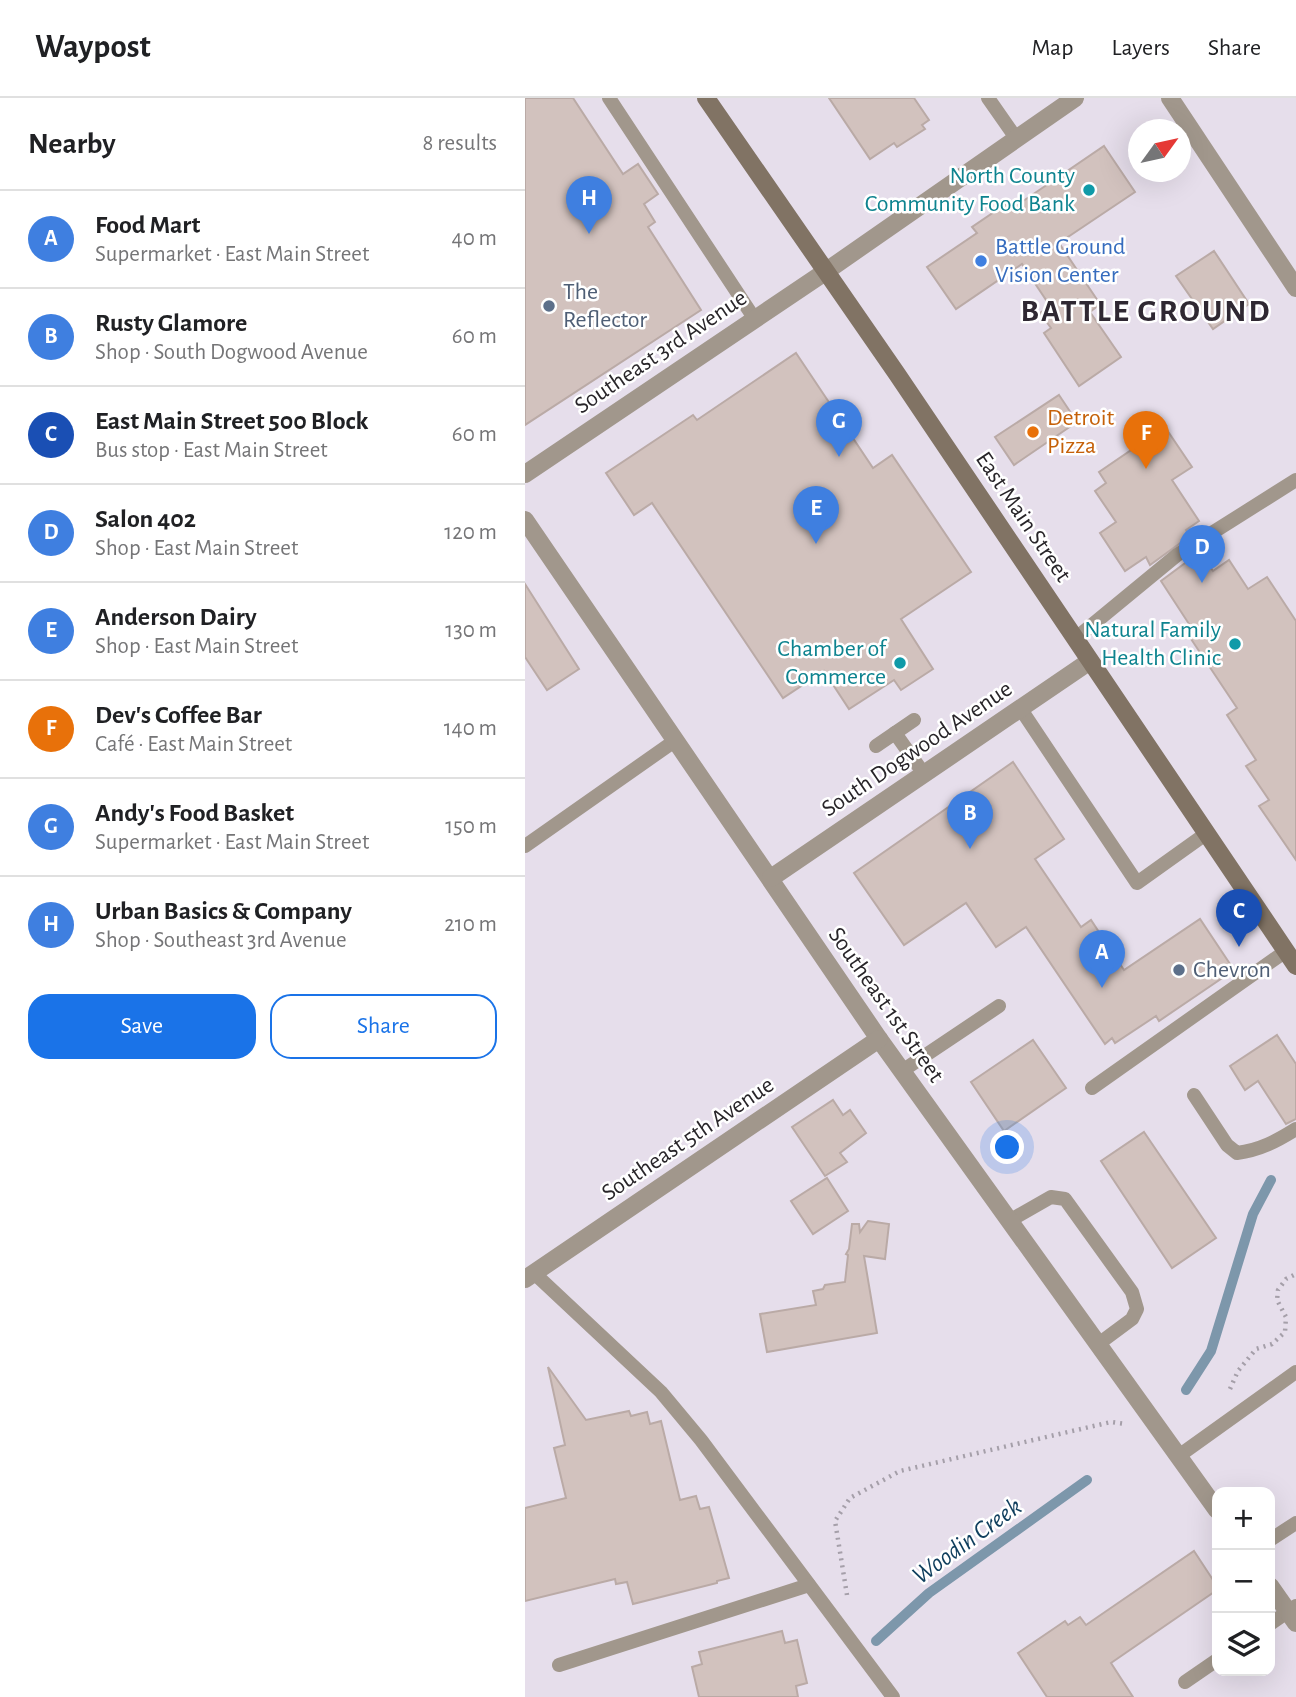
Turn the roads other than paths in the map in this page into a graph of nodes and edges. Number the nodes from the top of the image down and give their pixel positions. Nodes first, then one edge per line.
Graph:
1 (608, 98) edge
2 (706, 98) edge
3 (988, 98) edge
4 (1075, 98) edge
5 (1170, 98) edge
6 (1016, 138) junction
7 (825, 272) junction
8 (1296, 288) edge
9 (754, 318) junction
10 (525, 474) edge
11 (1296, 480) edge
12 (525, 520) edge
13 (1075, 639) junction
14 (1090, 661) junction
15 (1020, 708) junction
16 (914, 720) dead end
17 (895, 733) junction
18 (676, 740) junction
19 (876, 746) dead end
20 (924, 774) junction
21 (1207, 834) junction
22 (525, 846) edge
23 (771, 878) junction
24 (1291, 958) edge
25 (999, 1006) dead end
26 (879, 1039) junction
27 (902, 1071) junction
28 (1092, 1088) dead end
29 (1194, 1095) dead end
30 (1296, 1129) edge
31 (1009, 1221) junction
32 (530, 1277) edge
33 (1097, 1345) junction
34 (1296, 1372) edge
35 (1180, 1455) junction
36 (1212, 1503) edge
37 (1296, 1523) edge
38 (1275, 1537) edge
39 (809, 1585) junction
40 (1275, 1592) edge
41 (1293, 1614) edge
42 (1275, 1622) edge
43 (1212, 1663) edge
44 (559, 1665) dead end
45 (1185, 1682) dead end
46 (893, 1697) edge

1 - 9 lane
2 - 7 main road, East Main Street
3 - 6 lane
4 - 6 street, Southeast 3rd Avenue
5 - 8 street
6 - 7 street, Southeast 3rd Avenue
7 - 9 street, Southeast 3rd Avenue
7 - 13 main road, East Main Street
9 - 10 street, Southeast 3rd Avenue
11 - 13 lane
12 - 18 street, Southeast 1st Street
13 - 14 main road, East Main Street
14 - 15 street, South Dogwood Avenue
14 - 21 main road, East Main Street
15 - 20 street, South Dogwood Avenue
15 - 21 lane
16 - 17 lane
17 - 19 lane
17 - 20 lane
18 - 22 lane
18 - 23 street, Southeast 1st Street
20 - 23 street, South Dogwood Avenue
21 - 24 main road, East Main Street
23 - 26 street, Southeast 1st Street
24 - 28 lane
25 - 27 lane
26 - 27 street, Southeast 1st Street
26 - 32 street, Southeast 5th Avenue
27 - 31 street, Southeast 1st Street
29 - 30 lane
31 - 33 street, Southeast 1st Street
31 - 33 lane
32 - 39 lane
33 - 35 street, Southeast 1st Street
34 - 35 lane
35 - 36 street, Southeast 1st Street
37 - 38 lane
39 - 44 lane
39 - 46 lane
40 - 41 street
41 - 42 lane
43 - 45 lane

